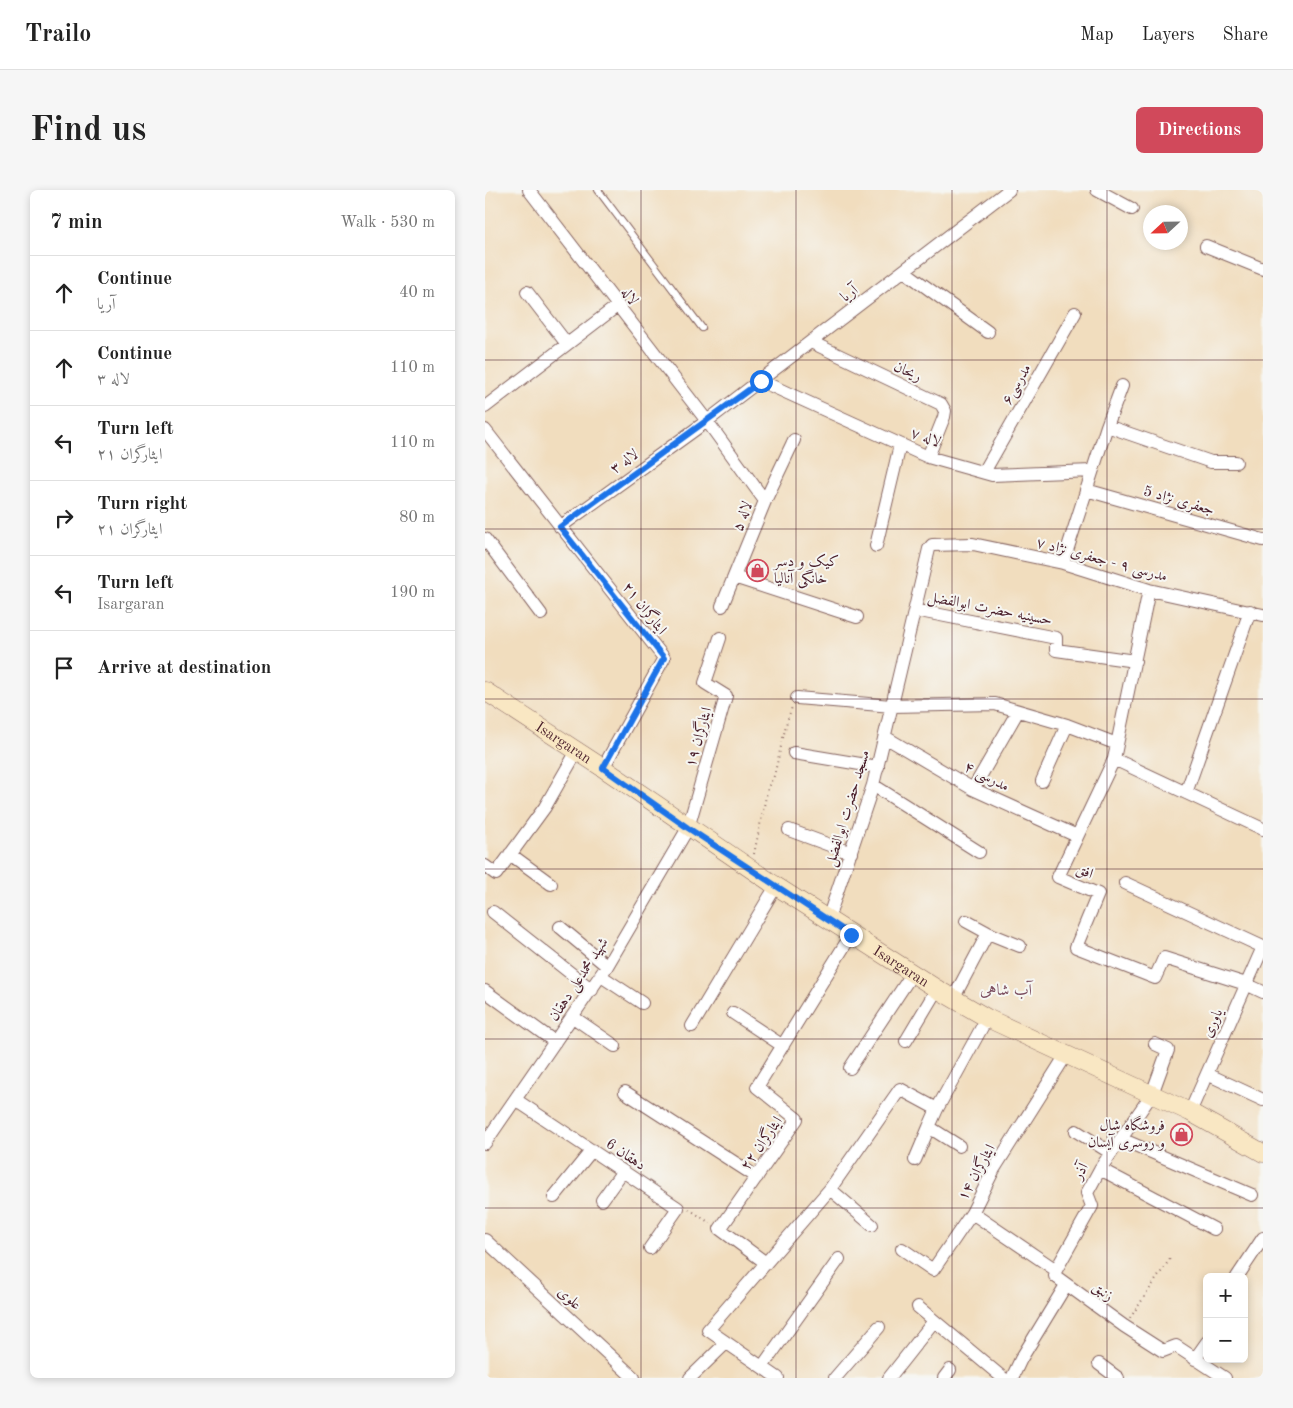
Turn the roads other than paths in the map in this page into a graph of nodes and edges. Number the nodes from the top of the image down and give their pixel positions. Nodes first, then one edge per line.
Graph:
1 (529, 190) edge
2 (598, 190) edge
3 (1009, 190) edge
4 (1097, 190) edge
5 (1132, 209) dead end
6 (1206, 246) dead end
7 (1263, 268) edge
8 (904, 271) junction
9 (527, 292) dead end
10 (617, 306) junction
11 (1075, 313) dead end
12 (702, 328) dead end
13 (988, 332) dead end
14 (811, 342) junction
15 (567, 344) junction
16 (761, 381) junction
17 (1122, 386) dead end
18 (485, 408) edge
19 (707, 421) junction
20 (1107, 426) junction
21 (485, 430) edge
22 (794, 440) dead end
23 (900, 445) junction
24 (928, 456) junction
25 (1236, 462) dead end
26 (1092, 471) junction
27 (984, 472) junction
28 (1086, 490) junction
29 (765, 501) junction
30 (560, 527) junction
31 (485, 539) edge
32 (1263, 540) edge
33 (932, 545) joint
34 (876, 546) dead end
35 (1063, 563) junction
36 (734, 577) junction
37 (1149, 590) junction
38 (722, 606) dead end
39 (915, 610) junction
40 (1250, 611) junction
41 (541, 614) dead end
42 (1263, 615) edge
43 (857, 617) dead end
44 (720, 638) dead end
45 (1135, 661) junction
46 (485, 692) edge
47 (797, 698) road end
48 (892, 706) junction
49 (1018, 711) junction
50 (1067, 725) junction
51 (885, 737) junction
52 (1117, 744) junction
53 (577, 751) junction
54 (794, 753) dead end
55 (1114, 759) junction
56 (878, 767) junction
57 (603, 768) junction
58 (1042, 781) dead end
59 (873, 785) junction
60 (973, 789) junction
61 (1186, 793) junction
62 (1262, 825) edge
63 (688, 828) junction
64 (789, 830) dead end
65 (1077, 836) junction
66 (979, 852) dead end
67 (851, 853) junction
68 (510, 854) junction
69 (485, 866) edge
70 (1125, 882) dead end
71 (551, 884) dead end
72 (776, 886) junction
73 (493, 912) dead end
74 (828, 919) junction
75 (965, 921) dead end
76 (560, 927) dead end
77 (988, 933) junction
78 (851, 935) junction
79 (1019, 946) dead end
80 (1263, 947) edge
81 (604, 971) junction
82 (912, 974) junction
83 (1246, 984) junction
84 (937, 989) junction
85 (592, 990) junction
86 (485, 991) edge
87 (1263, 992) edge
88 (953, 998) junction
89 (642, 1003) dead end
90 (733, 1014) dead end
91 (573, 1017) junction
92 (987, 1018) junction
93 (692, 1026) dead end
94 (906, 1041) dead end
95 (555, 1042) junction
96 (1155, 1044) dead end
97 (615, 1046) dead end
98 (783, 1046) junction
99 (1066, 1056) junction
100 (850, 1068) dead end
101 (1207, 1074) junction
102 (625, 1092) dead end
103 (1152, 1094) junction
104 (516, 1100) junction
105 (1263, 1100) edge
106 (937, 1109) junction
107 (1190, 1112) junction
108 (929, 1127) junction
109 (1076, 1131) dead end
110 (1121, 1140) junction
111 (485, 1143) edge
112 (959, 1146) dead end
113 (591, 1150) junction
114 (1111, 1153) junction
115 (1263, 1153) edge
116 (915, 1160) dead end
117 (1100, 1169) junction
118 (623, 1171) junction
119 (757, 1177) junction
120 (830, 1189) junction
121 (1252, 1195) dead end
122 (553, 1197) dead end
123 (602, 1200) dead end
124 (972, 1213) junction
125 (872, 1225) dead end
126 (1213, 1229) dead end
127 (1263, 1238) edge
128 (485, 1240) edge
129 (650, 1248) dead end
130 (902, 1249) dead end
131 (839, 1259) dead end
132 (766, 1264) junction
133 (1056, 1270) junction
134 (1240, 1273) edge
135 (1066, 1285) junction
136 (918, 1307) dead end
137 (934, 1321) junction
138 (879, 1327) dead end
139 (726, 1343) junction
140 (1203, 1348) edge
141 (1195, 1359) junction
142 (1099, 1364) dead end
143 (762, 1367) junction
144 (634, 1378) edge
145 (690, 1378) edge
146 (778, 1378) edge
147 (835, 1378) edge
148 (889, 1378) edge
149 (1003, 1378) edge
150 (1012, 1378) edge
151 (1118, 1378) edge
152 (1225, 1378) edge

1 - 10 street, لاله
2 - 12 lane
3 - 8 street, آریا
4 - 5 street
6 - 7 street
8 - 13 street
8 - 14 street, آریا
9 - 15 street
10 - 15 street
10 - 19 street, لاله
11 - 27 street, مدرسی۶
14 - 16 street, آریا
14 - 24 street, ریحان
15 - 18 street
16 - 19 street, آریا
16 - 23 street, لاله ۷
17 - 20 street
19 - 29 street, لاله ۵
19 - 30 street, لاله ۳
20 - 25 street
20 - 26 street
21 - 30 street
22 - 29 street
23 - 24 street, لاله ۷
23 - 34 street
24 - 27 street, لاله ۷
26 - 27 street, لاله ۷
26 - 28 street
28 - 32 street, جعفری نژاد 5
28 - 35 street
29 - 36 street, لاله ۵
30 - 57 street, ایثارگران ۲۱
31 - 41 street
33 - 35 street, مدرسی ۹ - جعفری نژاد ۷
33 - 39 street, مسجد حضرت ابوالفضل
35 - 37 street, مدرسی ۹ - جعفری نژاد ۷
36 - 38 street, لاله ۵
36 - 43 street
37 - 40 street, مدرسی ۹ - جعفری نژاد ۷
37 - 45 street, افق
39 - 45 street, حسینیه حضرت ابوالفضل
39 - 48 street, مسجد حضرت ابوالفضل
40 - 42 street, مدرسی ۹ - جعفری نژاد ۷
40 - 61 street
44 - 63 street, ایثارگران ۱‍۹
45 - 52 street, افق
46 - 53 main road, Isargaran
47 - 48 street
48 - 49 street
48 - 51 street, مسجد حضرت ابوالفضل
49 - 50 street
49 - 60 street
50 - 52 street
50 - 58 street
51 - 56 street, مسجد حضرت ابوالفضل
51 - 60 street, مدرسی ۴
52 - 55 street, افق
53 - 57 main road, Isargaran
53 - 68 street
54 - 56 street
55 - 61 street
55 - 65 street, افق
56 - 59 street, مسجد حضرت ابوالفضل
57 - 63 main road, Isargaran
59 - 66 street
59 - 67 street, مسجد حضرت ابوالفضل
60 - 65 street, مدرسی ۴
61 - 62 street
63 - 72 main road, Isargaran
63 - 81 street, شهید محمدعلی دهقان
64 - 67 street
65 - 83 street, افق
67 - 74 street, مسجد حضرت ابوالفضل
68 - 69 street
68 - 71 street
70 - 80 street
72 - 74 main road, Isargaran
72 - 93 street
73 - 85 street
74 - 78 main road, Isargaran
75 - 77 street
76 - 81 street
77 - 79 street
77 - 88 street
78 - 82 main road, Isargaran
78 - 98 street, ایثارگران ۲۲
80 - 83 street, یاوری
81 - 85 street, شهید محمدعلی دهقان
81 - 89 street
82 - 84 main road, Isargaran
82 - 100 street
83 - 87 street
83 - 101 street, یاوری
84 - 88 main road, Isargaran
84 - 94 street
85 - 91 street, شهید محمدعلی دهقان
86 - 95 street
88 - 92 main road, Isargaran
90 - 98 street
91 - 95 street, شهید محمدعلی دهقان
91 - 97 street
92 - 99 main road, Isargaran
92 - 106 street
95 - 104 street, شهید محمدعلی دهقان
96 - 103 street, آذر
98 - 119 street, ایثارگران ۲۲
99 - 103 main road, Isargaran
99 - 124 street, ایثارگران ۱۴
101 - 105 street
101 - 107 street, یاوری
102 - 119 street
103 - 107 main road, Isargaran
103 - 110 street, آذر
104 - 111 street, شهید محمدعلی دهقان
104 - 113 street, دهقان 6
106 - 108 street
106 - 120 street
107 - 115 main road, Isargaran
108 - 112 street
108 - 116 street
109 - 114 street
110 - 114 street, آذر
110 - 121 street
113 - 118 street, دهقان 6
113 - 122 street
114 - 117 street, آذر
117 - 126 street
117 - 133 street, آذر
118 - 123 street
118 - 129 street, دهقان 6
119 - 132 street, ایثارگران ۲۲
120 - 125 street
120 - 132 street
124 - 130 street, ایثارگران ۱۴
124 - 133 street, زنبق
127 - 134 street
128 - 144 street, علوی
131 - 143 street
132 - 139 street
133 - 135 street, زنبق
135 - 141 street, زنبق
135 - 150 street
136 - 137 street
137 - 148 street
137 - 149 street
138 - 147 street
139 - 143 street
139 - 145 street
140 - 141 street
141 - 152 street, زنبق
142 - 151 street
143 - 146 street

